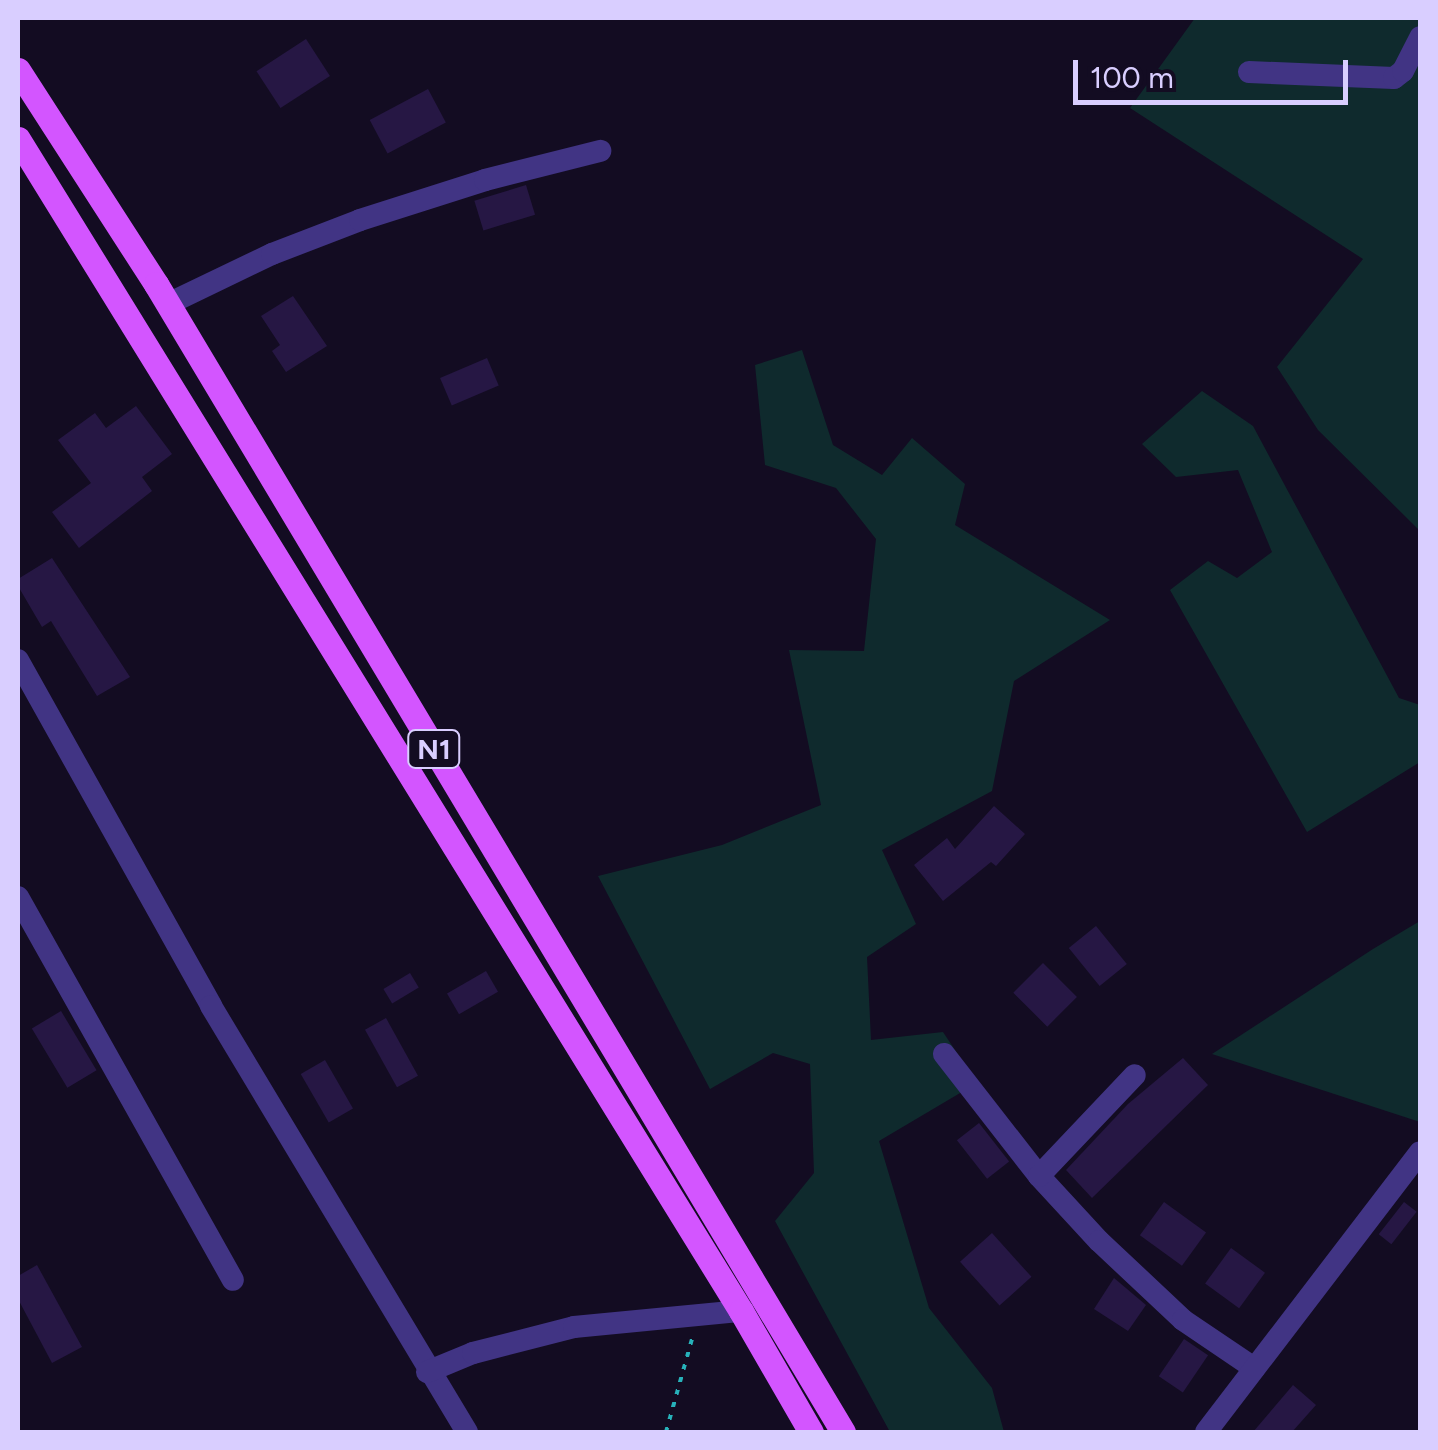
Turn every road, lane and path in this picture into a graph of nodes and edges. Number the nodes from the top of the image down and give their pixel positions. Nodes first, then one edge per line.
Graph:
1 (1420, 37) edge
2 (18, 70) edge
3 (1249, 72) dead end
4 (18, 140) edge
5 (600, 152) dead end
6 (168, 304) junction
7 (18, 660) edge
8 (18, 898) edge
9 (944, 1054) dead end
10 (1135, 1076) dead end
11 (1420, 1152) edge
12 (1039, 1176) junction
13 (233, 1280) dead end
14 (730, 1311) junction
15 (1254, 1368) junction
16 (427, 1372) junction
17 (467, 1432) edge
18 (666, 1432) edge
19 (810, 1432) edge
20 (844, 1432) edge
21 (1206, 1432) edge

1 - 3 street
2 - 6 main road, N1
4 - 14 main road, N1
5 - 6 street
6 - 20 main road, N1
7 - 16 street
8 - 13 street
9 - 12 street
10 - 12 street
11 - 15 street
12 - 15 street
14 - 16 street
14 - 18 path
14 - 19 main road, N1
15 - 21 street
16 - 17 street

